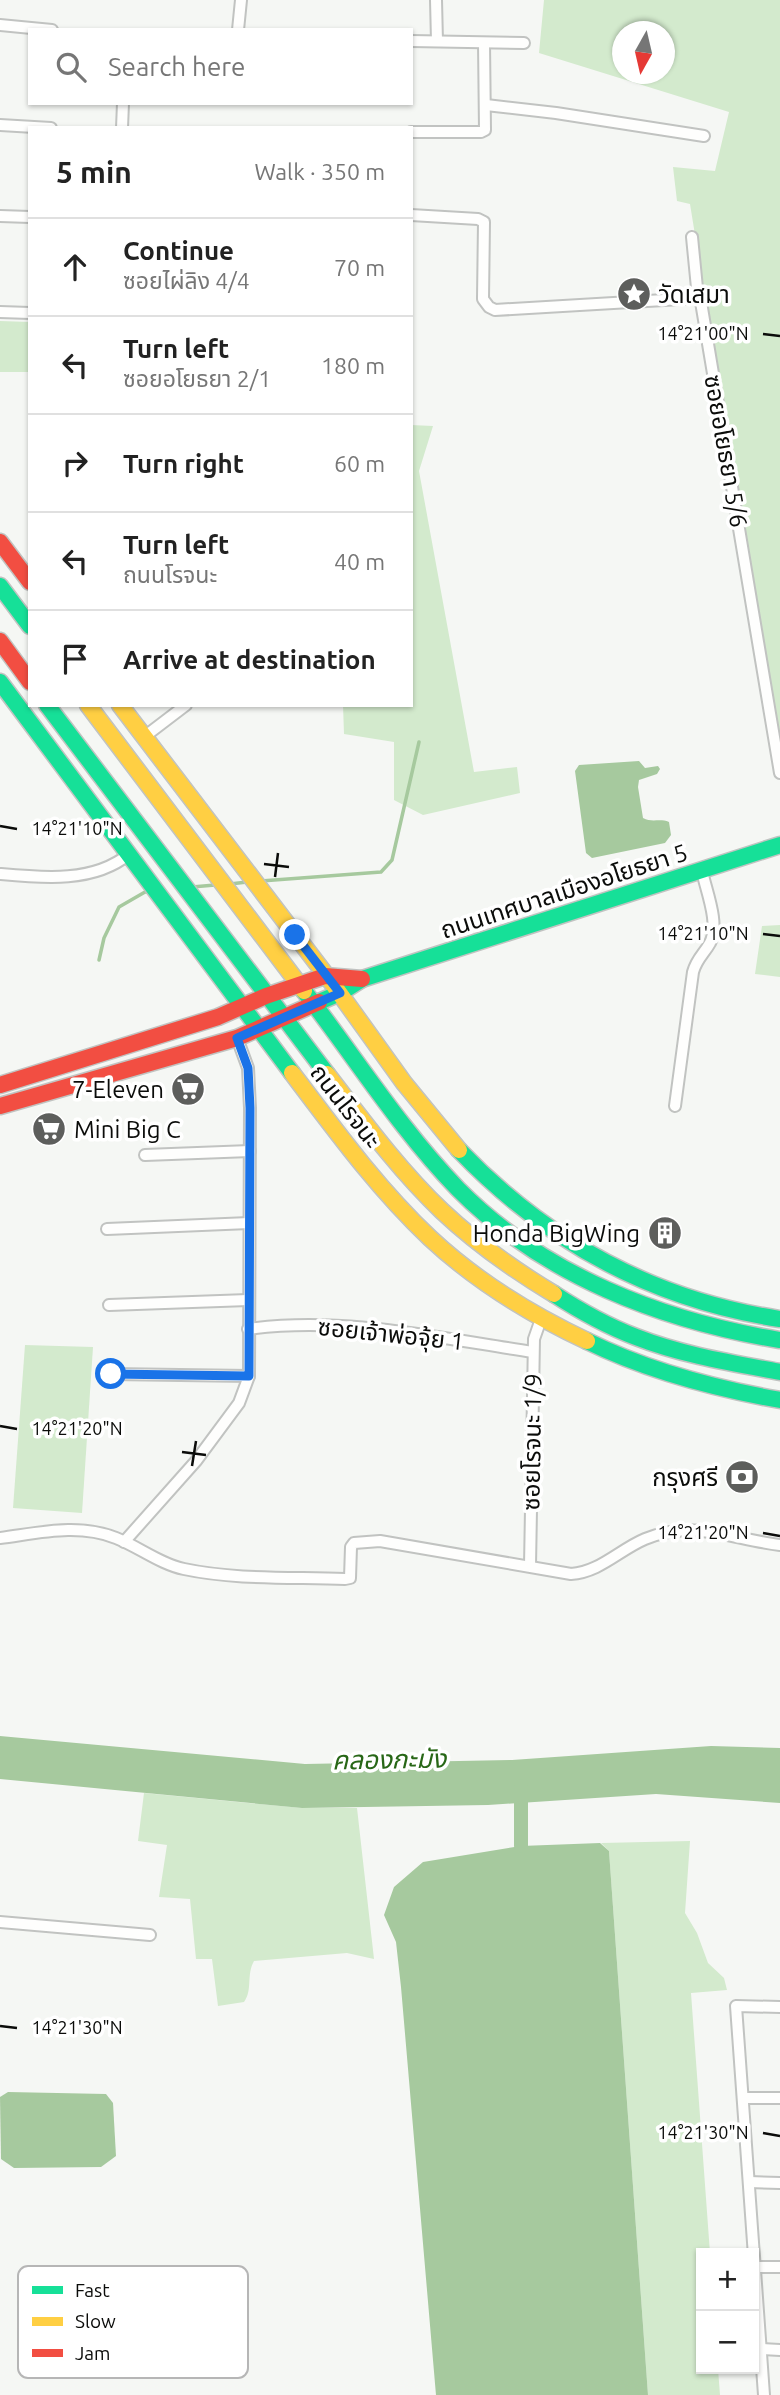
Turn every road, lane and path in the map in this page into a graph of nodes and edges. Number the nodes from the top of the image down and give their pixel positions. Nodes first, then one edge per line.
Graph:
1 (241, 0) edge
2 (436, 0) edge
3 (0, 25) edge
4 (31, 28) edge
5 (238, 28) edge
6 (413, 41) edge
7 (437, 41) junction
8 (484, 43) junction
9 (524, 43) dead end
10 (486, 104) junction
11 (123, 105) edge
12 (0, 125) edge
13 (122, 126) edge
14 (28, 127) edge
15 (413, 132) edge
16 (704, 136) dead end
17 (413, 215) edge
18 (0, 216) edge
19 (28, 217) edge
20 (692, 237) dead end
21 (698, 298) junction
22 (0, 312) edge
23 (28, 313) edge
24 (0, 542) edge
25 (28, 579) edge
26 (0, 586) edge
27 (24, 606) edge
28 (0, 641) edge
29 (28, 679) edge
30 (0, 682) edge
31 (49, 707) edge
32 (90, 707) edge
33 (122, 707) edge
34 (183, 707) edge
35 (144, 737) junction
36 (780, 773) edge
37 (780, 845) edge
38 (130, 854) junction
39 (702, 871) junction
40 (0, 874) edge
41 (325, 976) junction
42 (362, 979) junction
43 (299, 984) junction
44 (340, 993) junction
45 (266, 996) junction
46 (314, 1003) junction
47 (242, 1007) junction
48 (282, 1017) junction
49 (257, 1029) junction
50 (237, 1038) junction
51 (0, 1084) edge
52 (675, 1106) dead end
53 (0, 1107) edge
54 (250, 1151) junction
55 (145, 1155) dead end
56 (249, 1223) junction
57 (107, 1229) dead end
58 (248, 1300) junction
59 (109, 1305) dead end
60 (541, 1320) junction
61 (780, 1320) edge
62 (248, 1329) junction
63 (780, 1340) edge
64 (533, 1352) junction
65 (780, 1372) edge
66 (111, 1374) dead end
67 (249, 1376) junction
68 (780, 1401) edge
69 (0, 1538) edge
70 (124, 1542) junction
71 (780, 1545) edge
72 (530, 1566) junction
73 (0, 1922) edge
74 (150, 1935) dead end
75 (780, 2007) edge
76 (743, 2098) junction
77 (780, 2098) edge
78 (748, 2182) junction
79 (780, 2183) edge
80 (753, 2248) edge
81 (759, 2267) edge
82 (780, 2267) edge
83 (758, 2311) edge
84 (761, 2349) junction
85 (780, 2350) edge
86 (764, 2395) edge

1 - 5 street
2 - 7 street
3 - 4 street
6 - 7 street
7 - 8 street
8 - 9 street
8 - 10 street
10 - 15 street
10 - 16 street
11 - 13 street
12 - 14 street
17 - 21 street
18 - 19 street
20 - 21 street, ซอยอโยธยา 5/6
21 - 36 street, ซอยอโยธยา 5/6
22 - 23 street
24 - 25 main road
26 - 27 main road
28 - 29 main road
30 - 38 main road, ถนนโรจนะ
31 - 45 main road, ถนนโรจนะ
32 - 43 main road, ถนนโรจนะ
33 - 35 main road
34 - 35 street
35 - 41 main road
37 - 39 main road, ถนนเทศบาลเมืองอโยธยา 5
38 - 40 street
38 - 47 main road, ถนนโรจนะ
39 - 42 main road, ถนนเทศบาลเมืองอโยธยา 5
39 - 52 street
41 - 42 main road, ถนนเทศบาลเมืองอโยธยา 5
41 - 43 main road, ถนนเทศบาลเมืองอโยธยา 5
41 - 44 main road
42 - 44 main road, ถนนเทศบาลเมืองอโยธยา 5
43 - 45 main road, ถนนเทศบาลเมืองอโยธยา 5
43 - 46 main road, ถนนโรจนะ
44 - 46 main road, ถนนเทศบาลเมืองอโยธยา 5
44 - 61 main road
45 - 47 main road, ถนนเทศบาลเมืองอโยธยา 5
45 - 48 main road, ถนนโรจนะ
46 - 48 main road, ถนนเทศบาลเมืองอโยธยา 5
46 - 63 main road, ถนนโรจนะ
47 - 49 main road, ถนนโรจนะ
47 - 51 main road, ถนนเทศบาลเมืองอโยธยา 5
48 - 49 main road, ถนนเทศบาลเมืองอโยธยา 5
48 - 65 main road, ถนนโรจนะ
49 - 50 main road, ถนนเทศบาลเมืองอโยธยา 5
49 - 60 main road, ถนนโรจนะ
50 - 53 main road, ถนนเทศบาลเมืองอโยธยา 5
50 - 54 street
54 - 55 street
54 - 56 street
56 - 57 street
56 - 58 street
58 - 59 street
58 - 62 street
60 - 64 street, ซอยโรจนะ 1/9
60 - 68 main road, ถนนโรจนะ
62 - 64 street, ซอยเจ้าพ่อจุ้ย 1
62 - 67 street
64 - 72 street, ซอยโรจนะ 1/9
66 - 67 street
67 - 70 street
69 - 70 street
70 - 72 street
71 - 72 street
73 - 74 street
75 - 76 street
76 - 77 street
76 - 78 street
78 - 79 street
78 - 80 street
81 - 82 street
83 - 84 street
84 - 85 street
84 - 86 street

